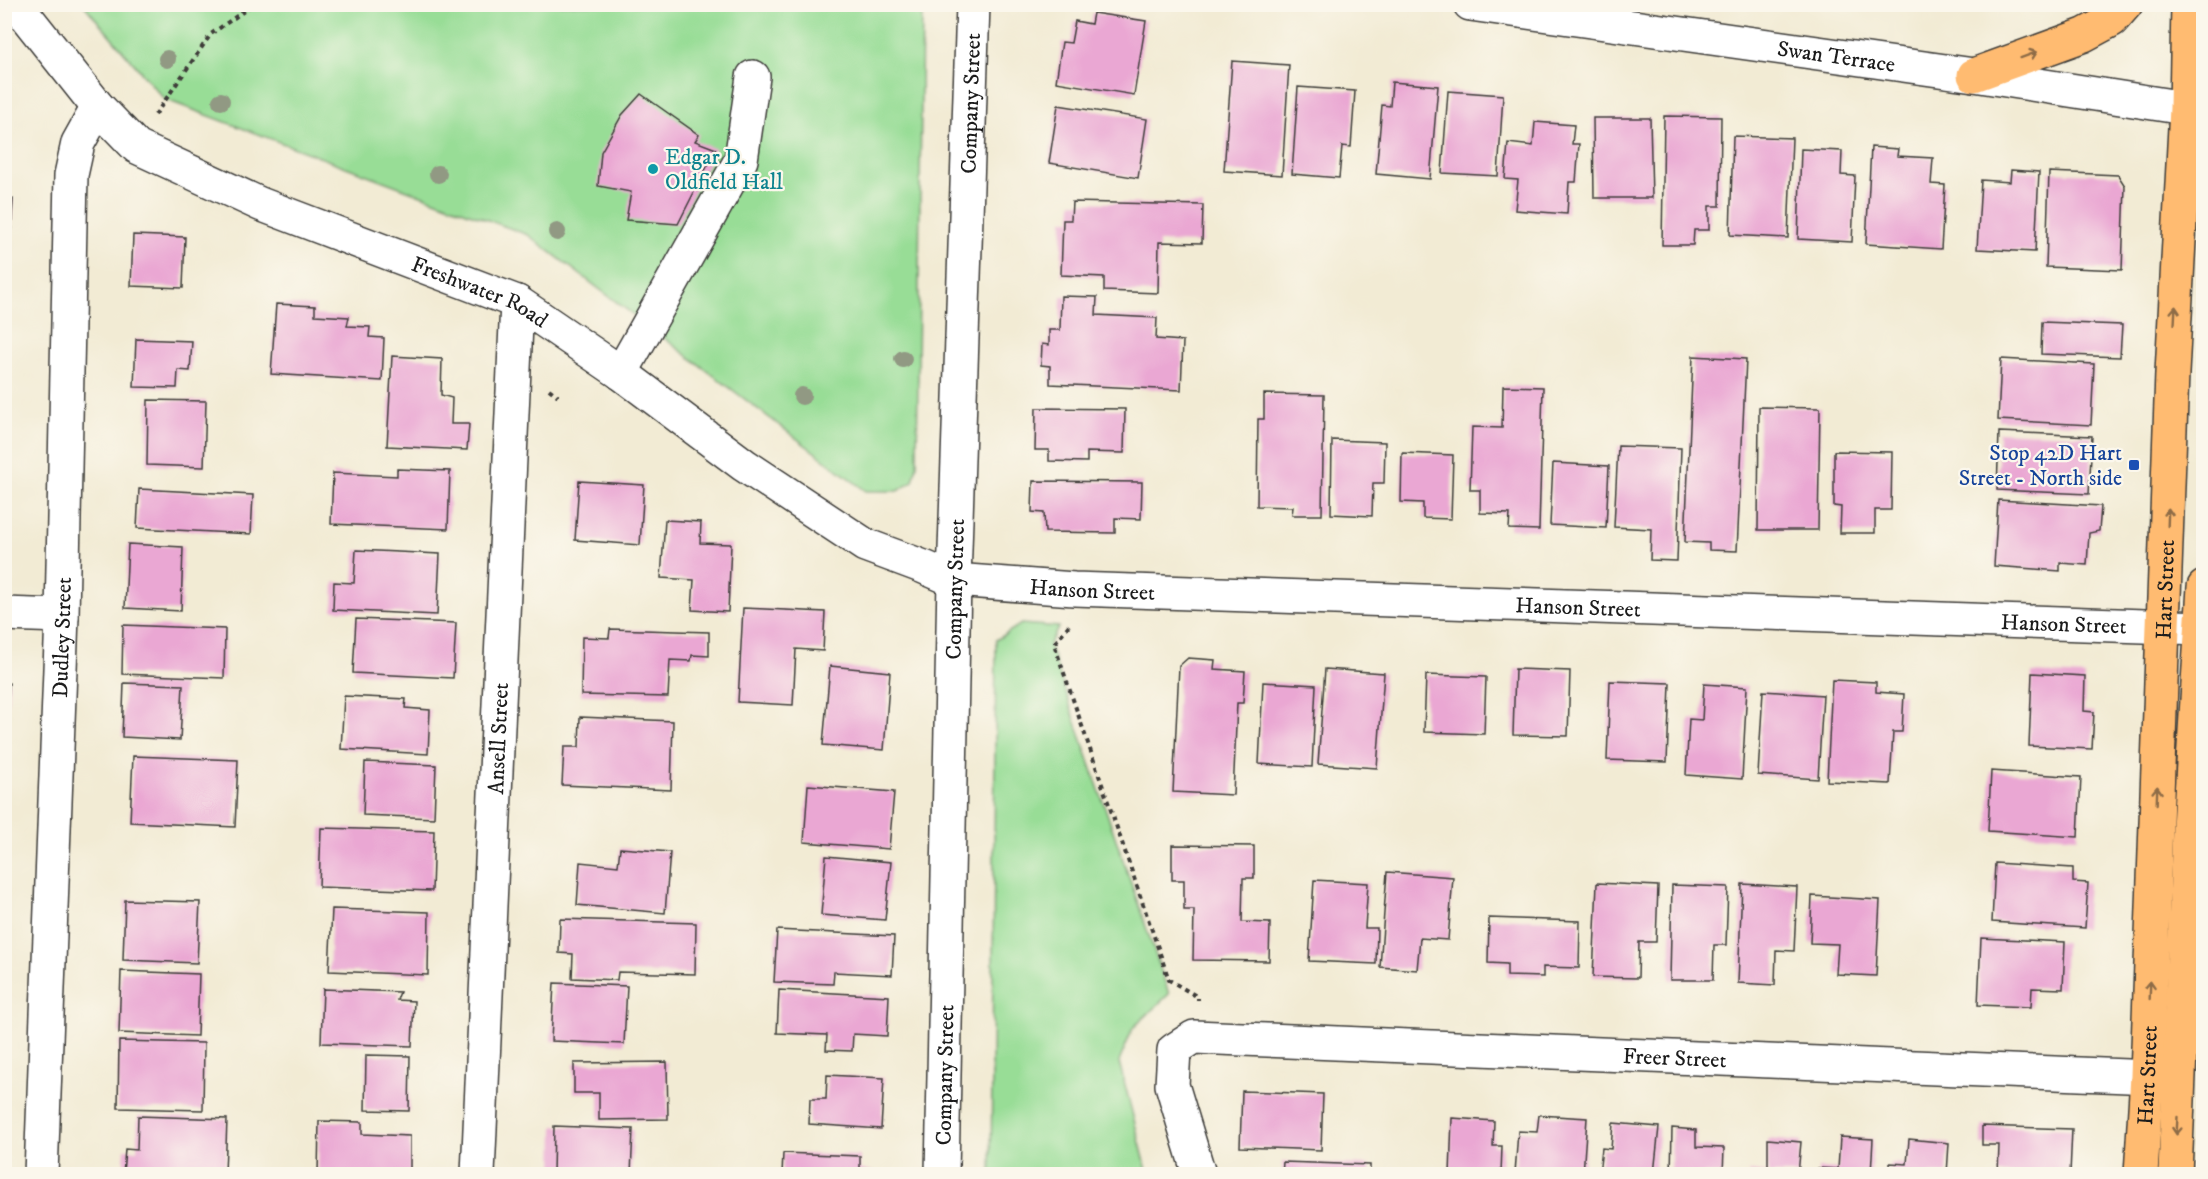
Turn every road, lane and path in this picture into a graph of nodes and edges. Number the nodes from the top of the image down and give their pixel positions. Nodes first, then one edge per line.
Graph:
1 (16, 4) edge
2 (254, 4) edge
3 (973, 4) edge
4 (1470, 4) edge
5 (2126, 4) edge
6 (2188, 4) edge
7 (1565, 12) edge
8 (1974, 75) junction
9 (753, 77) dead end
10 (98, 107) junction
11 (2194, 109) edge
12 (137, 147) junction
13 (517, 302) junction
14 (621, 373) junction
15 (954, 580) junction
16 (2204, 587) edge
17 (1074, 588) junction
18 (4, 614) edge
19 (62, 616) junction
20 (2164, 627) junction
21 (2202, 628) junction
22 (1184, 1044) junction
23 (2147, 1076) junction
24 (2180, 1078) junction
25 (41, 1174) edge
26 (478, 1174) edge
27 (942, 1174) edge
28 (1199, 1174) edge
29 (2141, 1174) edge
30 (2175, 1174) edge

1 - 10 street, Freshwater Road
2 - 12 path
3 - 15 street, Company Street
4 - 7 street, Swan Terrace
8 -> 5 main road
6 - 11 main road, Hart Street
7 - 8 street, Swan Terrace
8 - 11 street, Swan Terrace
9 - 14 street
10 - 12 street, Freshwater Road
10 - 19 street, Dudley Street
20 -> 11 main road, Hart Street
12 - 13 street, Freshwater Road
13 - 14 street, Freshwater Road
13 - 26 street, Ansell Street
14 - 15 street, Freshwater Road
15 - 17 street, Hanson Street
15 - 27 street, Company Street
16 - 21 main road, Hart Street
17 - 20 street, Hanson Street
17 - 22 path
18 - 19 street
19 - 25 street, Dudley Street
20 - 21 street, Hanson Street
23 -> 20 main road, Hart Street
21 - 24 main road, Hart Street
22 - 23 street, Freer Street
22 - 28 street
23 - 24 street, Freer Street
23 - 29 main road, Hart Street
24 -> 30 main road, Hart Street

